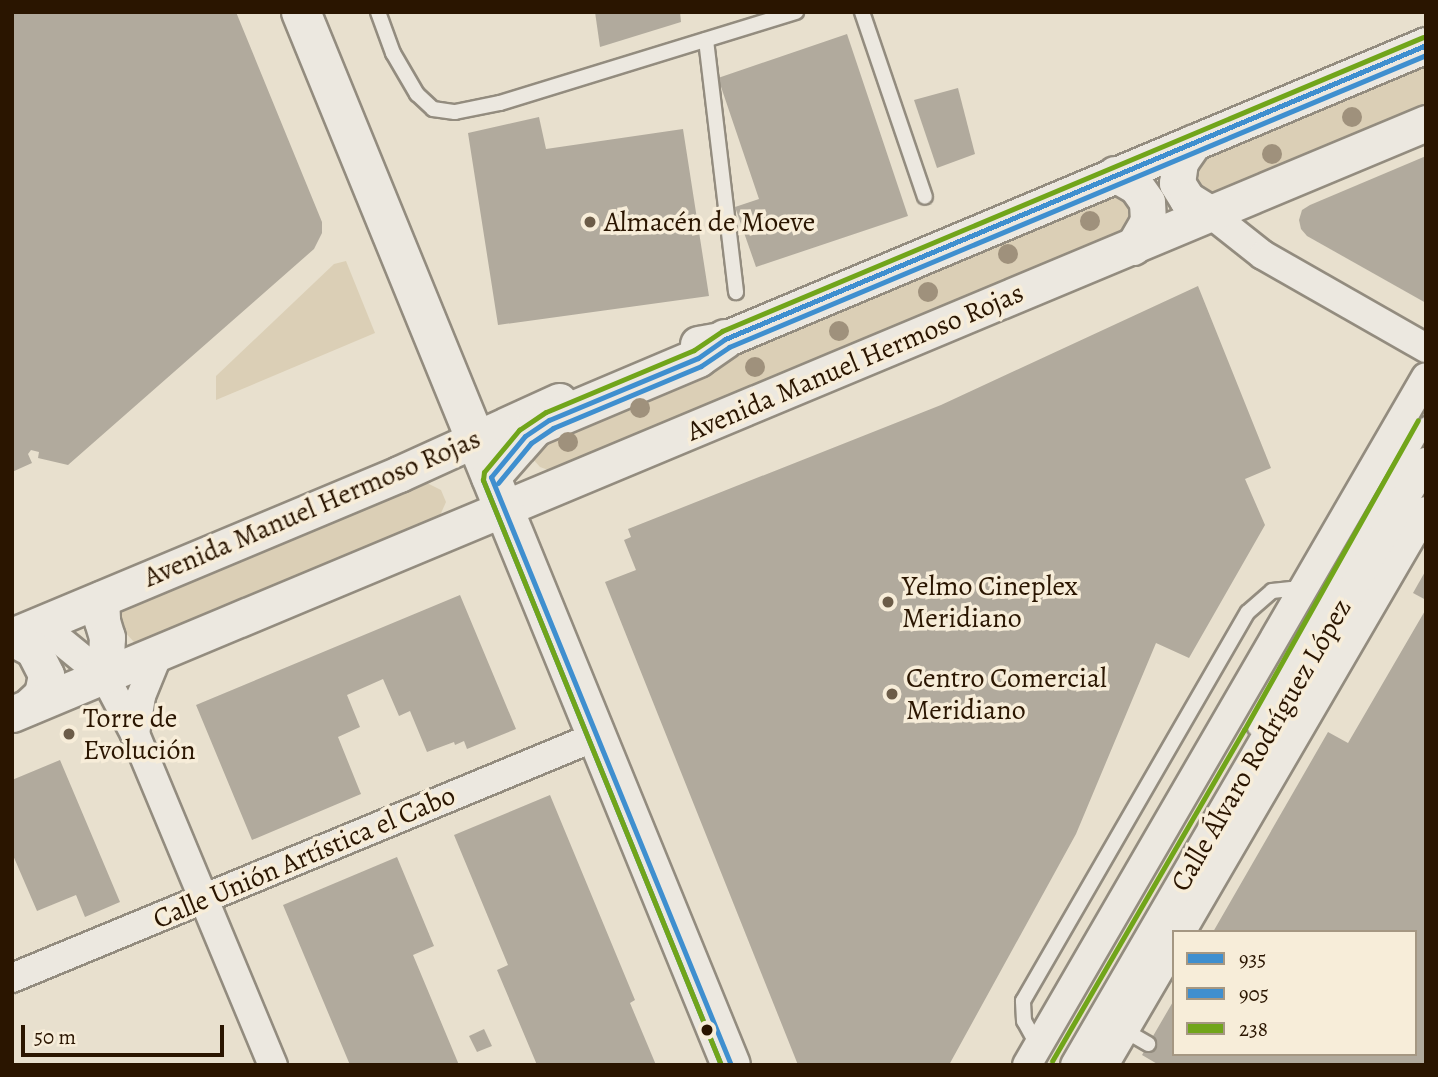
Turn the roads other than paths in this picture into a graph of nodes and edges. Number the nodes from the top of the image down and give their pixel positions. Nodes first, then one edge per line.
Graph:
1 (301, 12) edge
2 (378, 12) edge
3 (796, 12) edge
4 (862, 12) edge
5 (706, 40) junction
6 (1426, 45) edge
7 (1426, 123) edge
8 (1194, 142) junction
9 (1115, 174) junction
10 (925, 197) dead end
11 (1211, 214) junction
12 (1133, 247) junction
13 (736, 292) dead end
14 (725, 339) junction
15 (1426, 348) edge
16 (1426, 377) edge
17 (1426, 424) edge
18 (474, 439) junction
19 (1426, 462) edge
20 (497, 493) junction
21 (1426, 511) edge
22 (101, 599) junction
23 (22, 633) edge
24 (159, 652) junction
25 (105, 677) junction
26 (20, 710) edge
27 (135, 734) junction
28 (597, 736) junction
29 (203, 899) junction
30 (1182, 930) edge
31 (1172, 950) edge
32 (12, 978) edge
33 (1032, 1055) edge
34 (273, 1065) edge
35 (731, 1065) edge
36 (1060, 1065) edge
37 (1075, 1065) edge
38 (1104, 1065) edge

1 - 18 main road
2 - 5 lane
3 - 5 lane
4 - 10 lane
5 - 13 lane
6 - 8 street, Avenida Manuel Hermoso Rojas
7 - 11 street, Avenida Manuel Hermoso Rojas
8 - 9 street, Avenida Manuel Hermoso Rojas
8 - 11 street
9 - 12 street
9 - 14 street, Avenida Manuel Hermoso Rojas
11 - 12 street, Avenida Manuel Hermoso Rojas
11 - 15 street
12 - 20 street, Avenida Manuel Hermoso Rojas
14 - 18 street, Avenida Manuel Hermoso Rojas
14 - 20 main road
16 - 33 street, Calle Álvaro Rodríguez López
17 - 36 lane, Calle Álvaro Rodríguez López
18 - 20 main road
18 - 22 street, Avenida Manuel Hermoso Rojas
19 - 37 street, Calle Álvaro Rodríguez López
20 - 24 street, Avenida Manuel Hermoso Rojas
20 - 28 main road
21 - 30 street, Calle Álvaro Rodríguez López
22 - 23 street, Avenida Manuel Hermoso Rojas
22 - 25 street
23 - 25 street
23 - 26 street
24 - 25 street, Avenida Manuel Hermoso Rojas
24 - 27 street
25 - 26 street, Avenida Manuel Hermoso Rojas
25 - 27 street
27 - 29 street
28 - 29 street, Calle Unión Artística el Cabo
28 - 35 main road
29 - 32 street, Calle Unión Artística el Cabo
29 - 34 street
31 - 38 street

